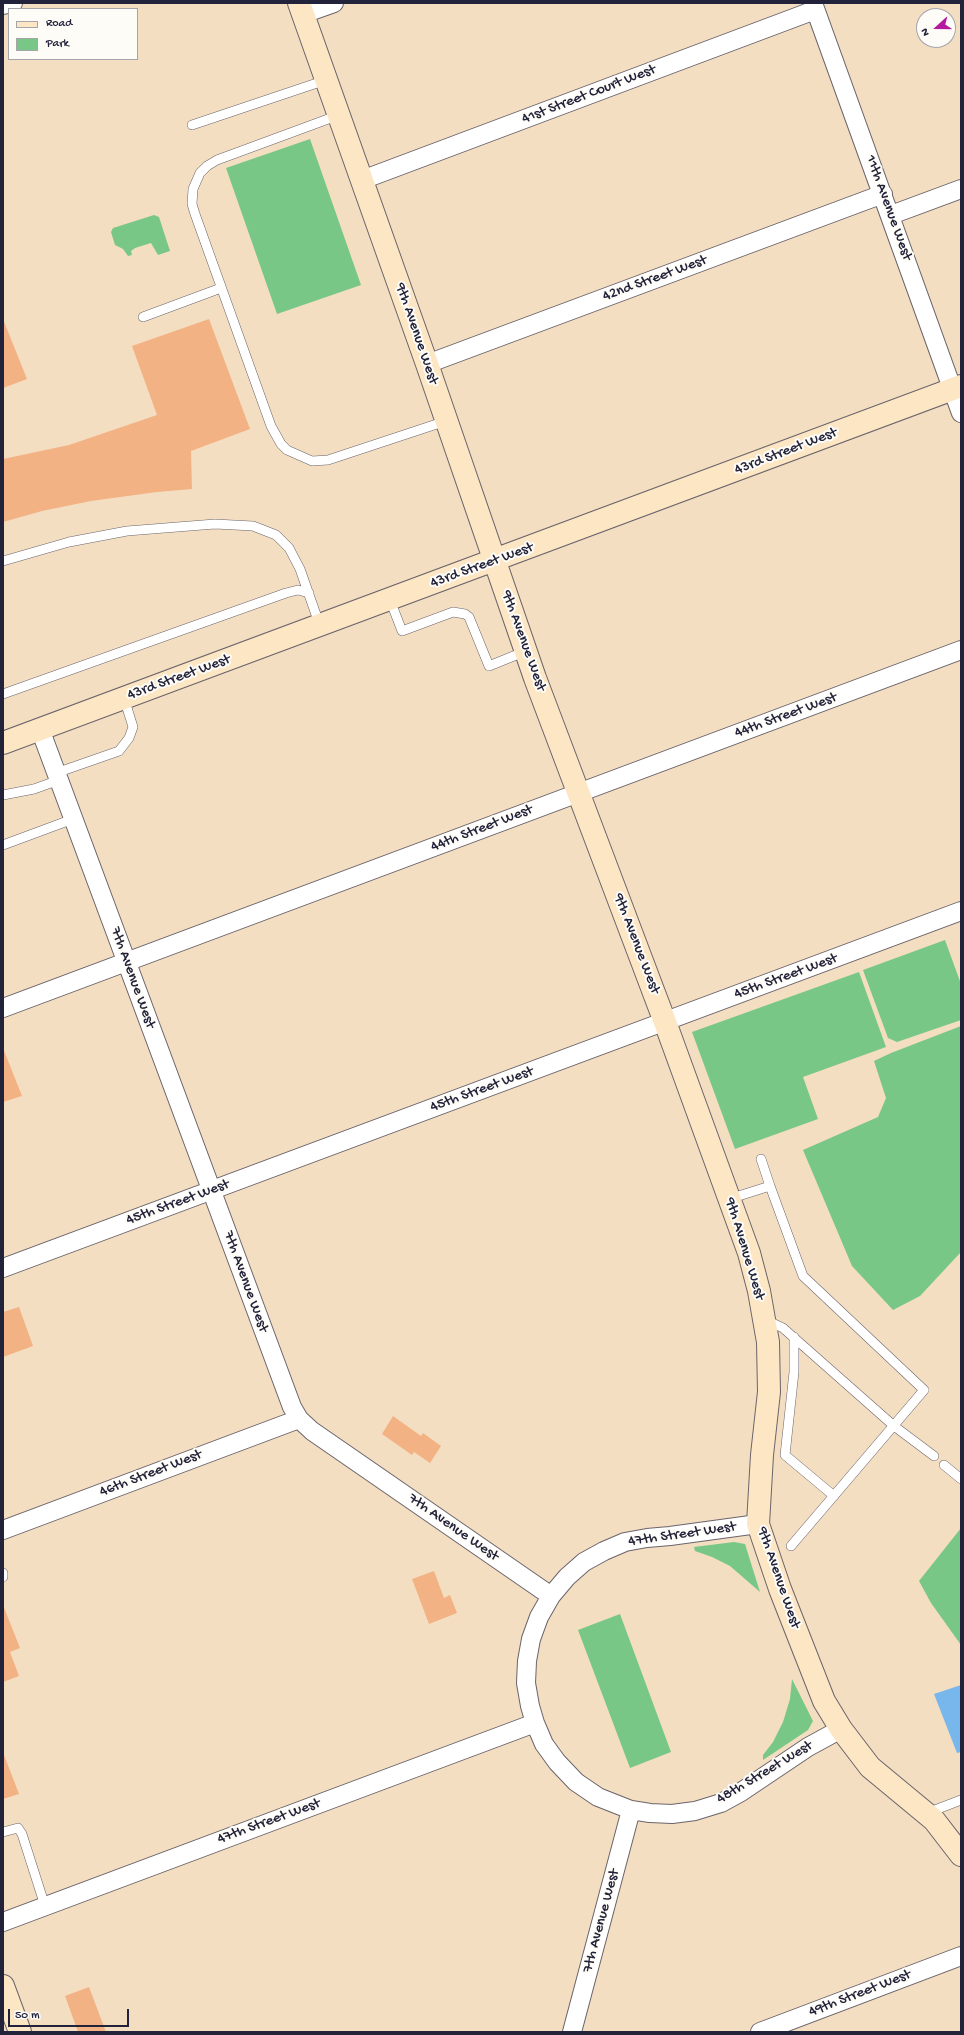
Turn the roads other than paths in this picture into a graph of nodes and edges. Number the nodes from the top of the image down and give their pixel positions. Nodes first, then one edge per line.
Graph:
1 (13, 3) edge
2 (334, 3) edge
3 (3, 6) edge
4 (814, 6) edge
5 (301, 9) edge
6 (326, 80) junction
7 (339, 115) junction
8 (192, 125) dead end
9 (362, 180) junction
10 (961, 188) edge
11 (883, 194) junction
12 (891, 215) junction
13 (221, 288) junction
14 (142, 317) dead end
15 (427, 364) junction
16 (957, 388) edge
17 (961, 413) edge
18 (446, 421) junction
19 (3, 561) edge
20 (495, 561) junction
21 (309, 593) junction
22 (390, 600) junction
23 (320, 626) junction
24 (961, 650) edge
25 (526, 651) junction
26 (3, 694) edge
27 (124, 698) junction
28 (40, 729) junction
29 (3, 743) edge
30 (57, 777) junction
31 (579, 793) junction
32 (3, 795) edge
33 (73, 819) junction
34 (3, 845) edge
35 (961, 911) edge
36 (126, 962) junction
37 (3, 1008) edge
38 (665, 1022) junction
39 (761, 1159) dead end
40 (770, 1186) junction
41 (211, 1191) junction
42 (730, 1199) junction
43 (3, 1268) edge
44 (765, 1320) junction
45 (794, 1338) junction
46 (299, 1419) junction
47 (894, 1426) junction
48 (934, 1456) dead end
49 (944, 1465) dead end
50 (961, 1479) edge
51 (834, 1496) junction
52 (758, 1524) junction
53 (3, 1530) edge
54 (791, 1546) dead end
55 (3, 1573) edge
56 (3, 1577) edge
57 (551, 1596) junction
58 (535, 1723) junction
59 (841, 1729) junction
60 (961, 1800) edge
61 (631, 1810) junction
62 (926, 1813) junction
63 (3, 1832) edge
64 (961, 1855) edge
65 (45, 1906) junction
66 (3, 1922) edge
67 (961, 1956) edge
68 (3, 1986) edge
69 (20, 2032) edge
70 (572, 2032) edge
71 (760, 2032) edge

1 - 3 street
2 - 5 street
4 - 9 street, 41st Street Court West
4 - 11 street, 11th Avenue West
5 - 6 street, 9th Avenue West
6 - 7 street, 9th Avenue West
6 - 8 lane
7 - 9 street, 9th Avenue West
7 - 13 lane
9 - 15 street, 9th Avenue West
10 - 12 street
11 - 12 street, 11th Avenue West
11 - 15 street, 42nd Street West
12 - 16 street, 11th Avenue West
13 - 14 lane
13 - 18 lane
15 - 18 street, 9th Avenue West
16 - 17 street, 11th Avenue West
16 - 20 street, 43rd Street West
18 - 20 street, 9th Avenue West
19 - 21 lane
20 - 22 street, 43rd Street West
20 - 25 street, 9th Avenue West
21 - 23 lane
21 - 26 lane
22 - 23 street, 43rd Street West
22 - 25 lane
23 - 27 street, 43rd Street West
24 - 31 street, 44th Street West
25 - 31 street, 9th Avenue West
27 - 28 street, 43rd Street West
27 - 30 lane
28 - 29 street, 43rd Street West
28 - 30 street, 7th Avenue West
30 - 32 lane
30 - 33 street, 7th Avenue West
31 - 36 street, 44th Street West
31 - 38 street, 9th Avenue West
33 - 34 lane
33 - 36 street, 7th Avenue West
35 - 38 street, 45th Street West
36 - 37 street, 44th Street West
36 - 41 street, 7th Avenue West
38 - 41 street, 45th Street West
38 - 42 street, 9th Avenue West
39 - 40 lane
40 - 42 lane
40 - 47 lane
41 - 43 street, 45th Street West
41 - 46 street, 7th Avenue West
42 - 44 street, 9th Avenue West
44 - 45 lane
44 - 52 street, 9th Avenue West
45 - 47 lane
45 - 51 lane
46 - 53 street, 46th Street West
46 - 57 street, 7th Avenue West
47 - 48 lane
47 - 51 lane
49 - 50 lane
51 - 54 lane
52 - 57 street, 47th Street West
52 - 59 street, 9th Avenue West
55 - 56 lane
57 - 58 street
58 - 61 street, 48th Street West
58 - 65 street, 47th Street West
59 - 61 street, 48th Street West
59 - 62 street, 9th Avenue West
60 - 62 lane
61 - 70 street, 7th Avenue West
62 - 64 street, 9th Avenue West
63 - 65 lane
65 - 66 street, 47th Street West
67 - 71 street, 49th Street West
68 - 69 street

